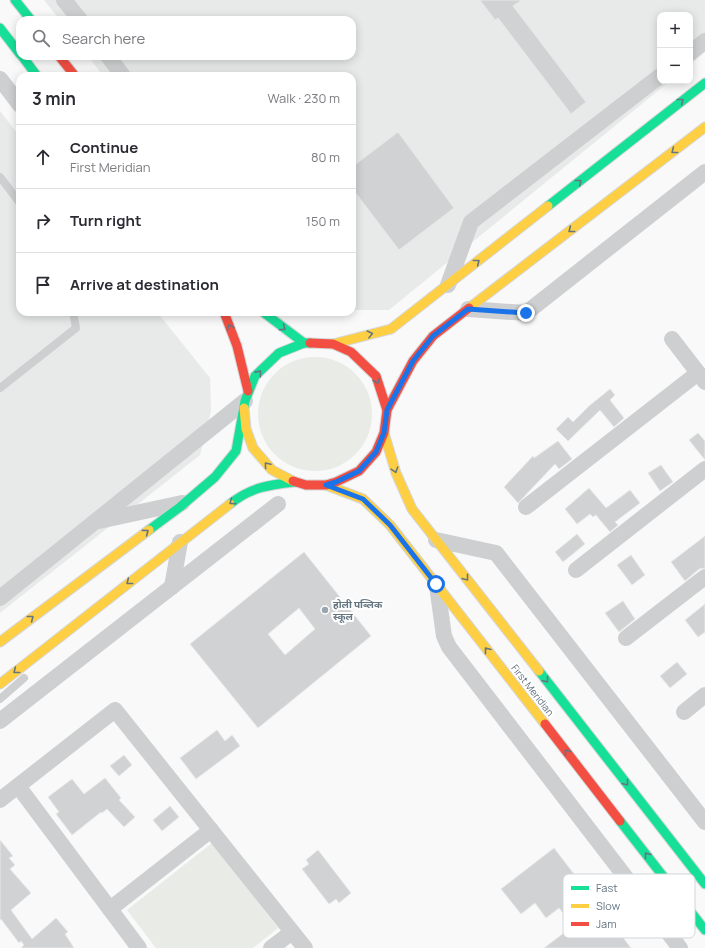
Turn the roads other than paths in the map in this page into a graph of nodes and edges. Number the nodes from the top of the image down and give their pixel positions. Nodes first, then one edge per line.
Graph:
1 (15, 0) edge
2 (64, 0) edge
3 (28, 16) edge
4 (77, 16) edge
5 (0, 28) edge
6 (705, 41) edge
7 (16, 49) edge
8 (693, 51) edge
9 (25, 60) edge
10 (62, 60) edge
11 (111, 60) edge
12 (34, 72) edge
13 (72, 72) edge
14 (120, 72) edge
15 (657, 78) edge
16 (0, 79) edge
17 (703, 83) edge
18 (16, 100) edge
19 (705, 127) edge
20 (705, 172) edge
21 (0, 177) edge
22 (16, 198) edge
23 (448, 285) junction
24 (468, 309) junction
25 (74, 316) edge
26 (226, 316) edge
27 (267, 316) edge
28 (672, 339) dead end
29 (304, 343) junction
30 (333, 344) junction
31 (701, 377) edge
32 (0, 388) edge
33 (246, 400) junction
34 (387, 410) junction
35 (384, 433) junction
36 (705, 469) edge
37 (295, 482) junction
38 (326, 485) junction
39 (184, 503) junction
40 (278, 504) dead end
41 (526, 508) dead end
42 (95, 522) junction
43 (436, 540) junction
44 (180, 542) junction
45 (576, 570) dead end
46 (705, 577) edge
47 (436, 584) junction
48 (172, 587) junction
49 (0, 598) edge
50 (65, 633) junction
51 (626, 638) dead end
52 (0, 642) edge
53 (0, 684) edge
54 (705, 695) edge
55 (0, 699) edge
56 (684, 712) dead end
57 (0, 721) edge
58 (18, 786) junction
59 (0, 800) edge
60 (705, 822) edge
61 (211, 830) junction
62 (623, 874) edge
63 (661, 874) edge
64 (705, 884) edge
65 (110, 909) junction
66 (695, 917) edge
67 (705, 930) edge
68 (292, 932) junction
69 (672, 938) edge
70 (139, 948) edge
71 (271, 948) edge
72 (305, 948) edge
73 (680, 948) edge

1 - 3 street
2 - 4 street
5 - 7 street
6 - 8 street
9 - 12 street
10 - 13 street
11 - 14 street
15 - 23 street
16 - 18 street
23 -> 17 street
19 -> 24 street
20 - 24 street
21 - 22 lane
30 -> 23 street
24 - 34 street
25 - 32 lane
33 -> 26 street
27 -> 29 street
28 - 31 street
29 - 30 street
33 -> 29 street
30 -> 34 street
31 - 41 street
37 -> 33 street
33 - 39 street
33 - 42 street
34 - 35 street
35 - 38 street
35 -> 43 street, First Meridian
36 - 45 street
37 - 38 street
37 -> 44 street
38 - 47 street, First Meridian
39 - 42 street
52 -> 39 street
40 - 48 street
42 - 49 street
43 - 60 street
43 -> 64 street, First Meridian
44 - 48 street
44 -> 50 street
46 - 51 street
47 - 62 street
63 -> 47 street, First Meridian
48 - 57 street
50 -> 53 street
50 - 55 lane
54 - 56 street
58 - 59 street
58 - 61 street
58 - 65 street
61 - 65 street
61 - 68 street
65 - 70 street
67 -> 66 street, First Meridian
68 - 71 street
68 - 72 street
69 - 73 street

